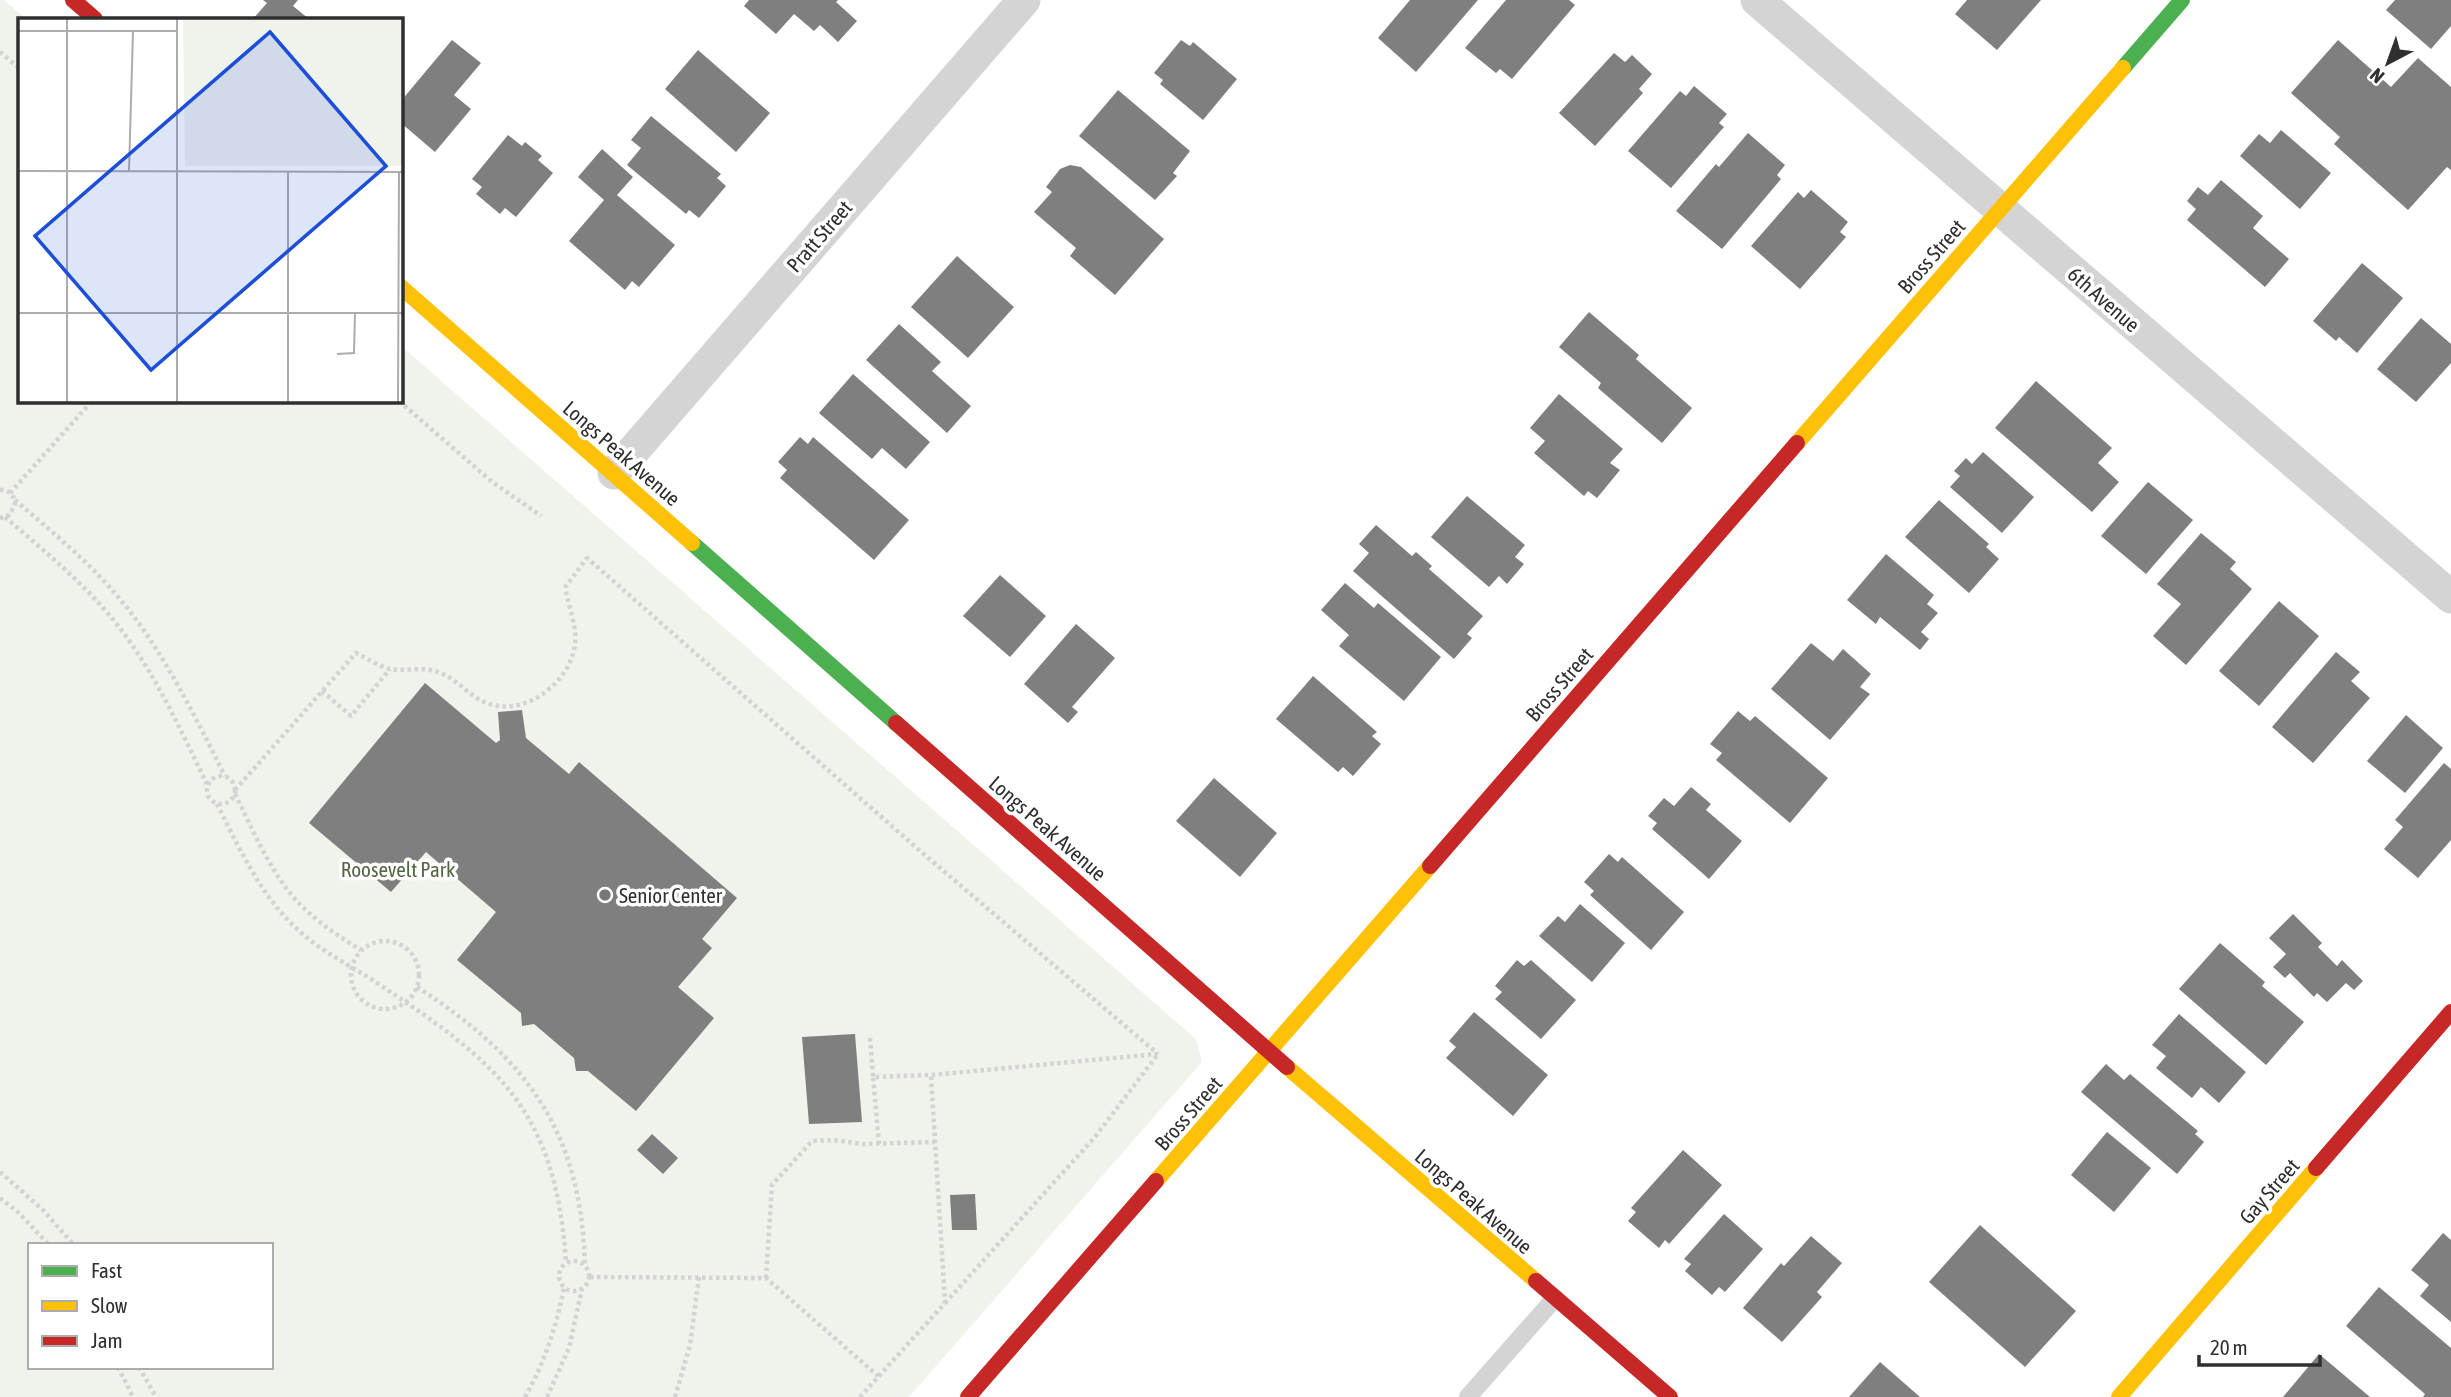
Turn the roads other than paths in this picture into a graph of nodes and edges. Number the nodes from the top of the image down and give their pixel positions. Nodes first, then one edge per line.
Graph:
1 (73, 0) edge
2 (1024, 0) edge
3 (1757, 0) edge
4 (2182, 0) edge
5 (94, 18) edge
6 (1999, 209) junction
7 (402, 288) edge
8 (614, 473) junction
9 (2451, 597) edge
10 (2451, 1012) edge
11 (1269, 1051) junction
12 (1555, 1298) junction
13 (968, 1397) edge
14 (1468, 1397) edge
15 (1670, 1397) edge
16 (2119, 1397) edge

1 - 5 street
2 - 8 street, Pratt Street
3 - 6 street, 6th Avenue
4 - 6 street, Bross Street
6 - 9 street, 6th Avenue
6 - 11 street, Bross Street
7 - 8 street, Longs Peak Avenue
8 - 11 street, Longs Peak Avenue
10 - 16 street, Gay Street
11 - 12 street, Longs Peak Avenue
11 - 13 street, Bross Street
12 - 14 lane
12 - 15 street, Longs Peak Avenue

